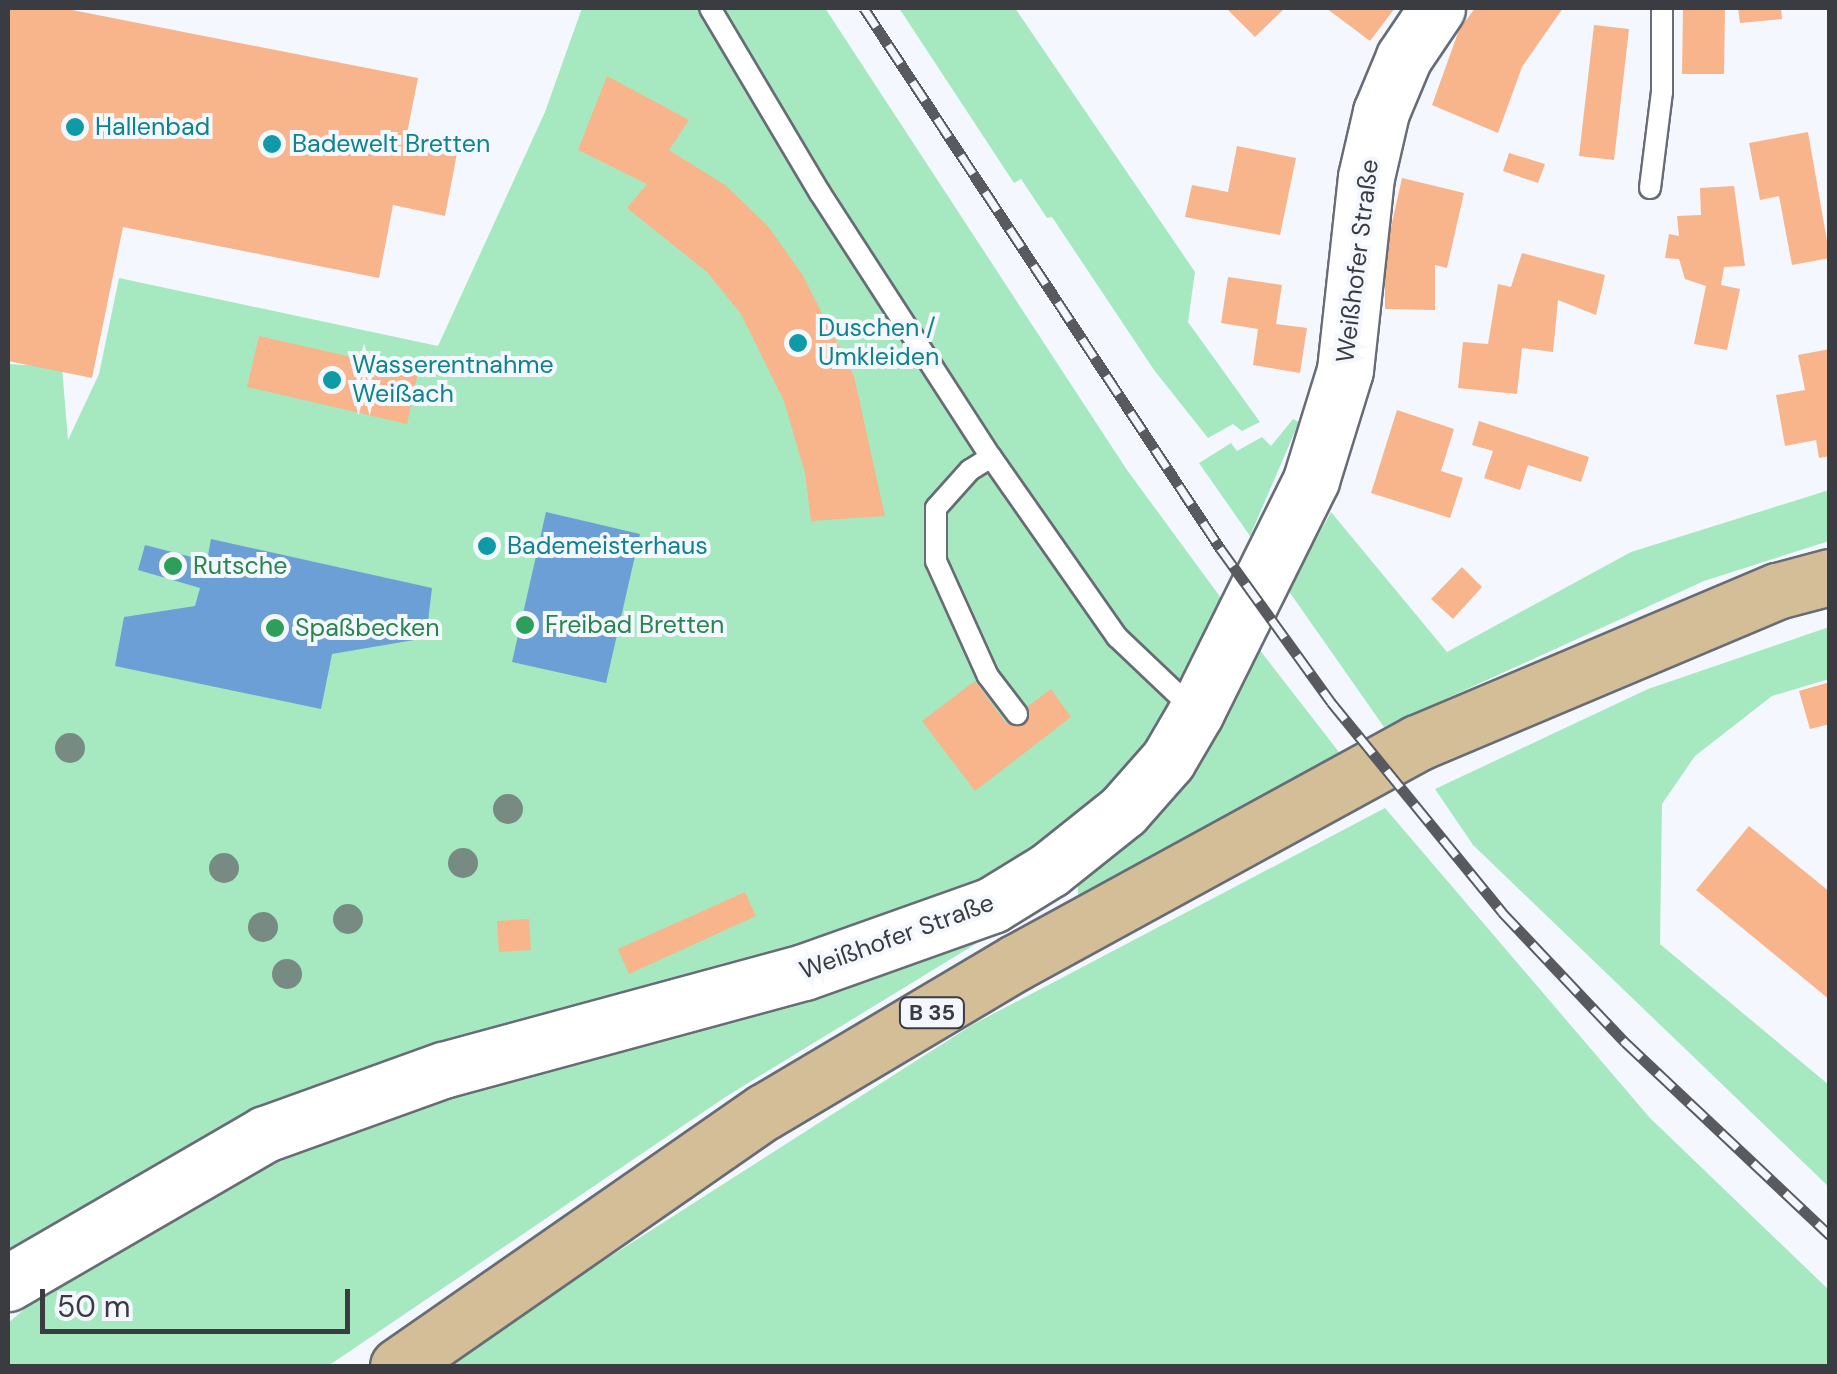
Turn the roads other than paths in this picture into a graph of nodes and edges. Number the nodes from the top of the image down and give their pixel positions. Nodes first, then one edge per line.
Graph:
1 (710, 8) edge
2 (1437, 8) edge
3 (1662, 8) edge
4 (1650, 188) dead end
5 (991, 457) junction
6 (1830, 577) edge
7 (1196, 712) junction
8 (1018, 714) dead end
9 (8, 1282) edge
10 (398, 1366) edge

1 - 5 lane
2 - 7 main road, Weißhofer Straße
3 - 4 lane
5 - 7 lane
5 - 8 lane
6 - 10 main road, B 35
7 - 9 main road, Weißhofer Straße

